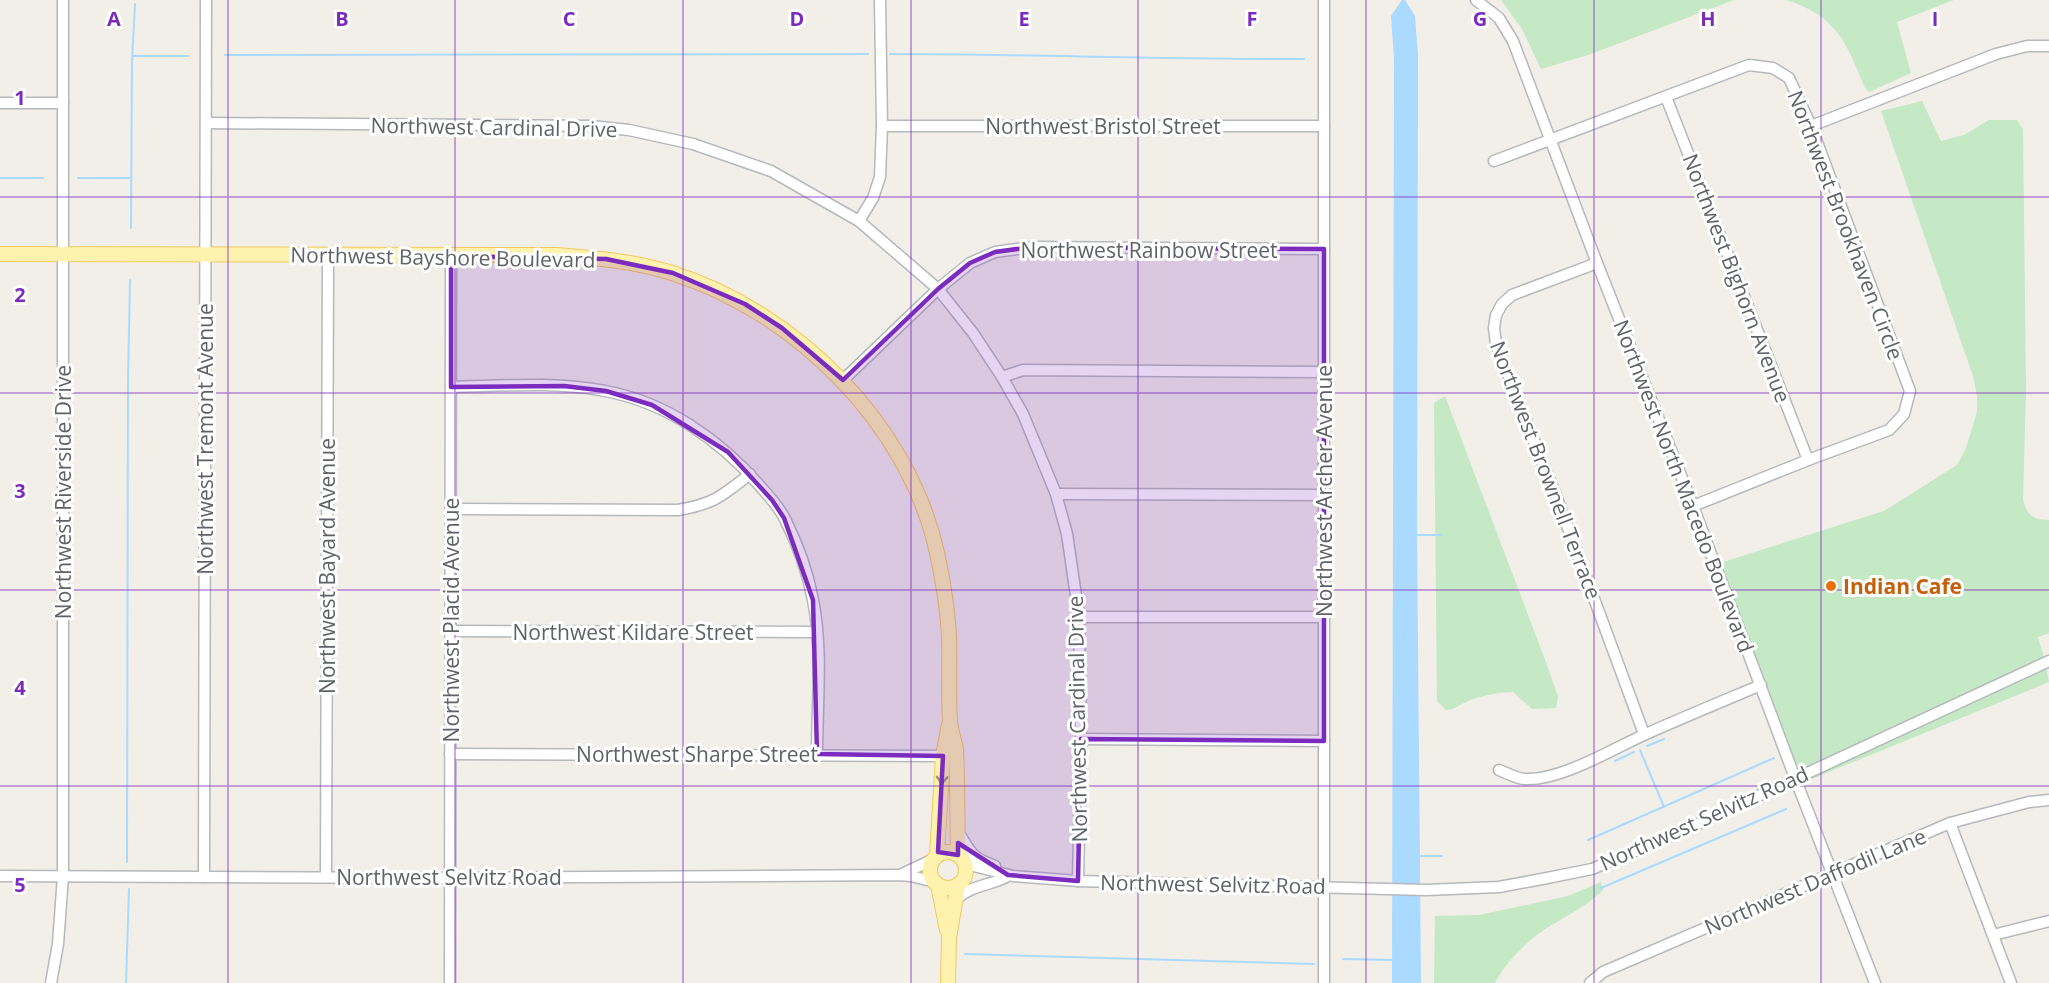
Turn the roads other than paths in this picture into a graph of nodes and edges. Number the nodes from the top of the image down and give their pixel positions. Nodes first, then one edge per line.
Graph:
1 (63, 0) edge
2 (206, 0) edge
3 (880, 0) edge
4 (1324, 0) edge
5 (1476, 0) edge
6 (2049, 46) edge
7 (1666, 97) junction
8 (0, 103) edge
9 (63, 103) junction
10 (206, 123) junction
11 (882, 126) junction
12 (1324, 126) junction
13 (1811, 126) junction
14 (1551, 140) junction
15 (1494, 162) dead end
16 (859, 221) junction
17 (1324, 249) junction
18 (0, 254) edge
19 (62, 254) junction
20 (205, 255) junction
21 (328, 255) junction
22 (451, 256) junction
23 (1597, 262) junction
24 (938, 289) junction
25 (1323, 372) junction
26 (1002, 377) junction
27 (843, 380) junction
28 (451, 387) junction
29 (1808, 460) junction
30 (750, 474) junction
31 (1056, 494) junction
32 (1323, 495) junction
33 (1693, 506) junction
34 (451, 509) junction
35 (1079, 616) junction
36 (1324, 617) junction
37 (450, 631) junction
38 (816, 632) junction
39 (2049, 661) edge
40 (1761, 685) junction
41 (950, 722) junction
42 (1644, 734) junction
43 (1081, 739) junction
44 (1324, 741) junction
45 (450, 754) junction
46 (817, 754) junction
47 (943, 756) junction
48 (1499, 770) dead end
49 (1795, 778) junction
50 (2049, 800) edge
51 (1950, 823) junction
52 (957, 831) junction
53 (936, 857) junction
54 (960, 857) junction
55 (1832, 874) junction
56 (899, 875) junction
57 (0, 876) edge
58 (63, 876) junction
59 (326, 876) junction
60 (1010, 876) junction
61 (204, 877) junction
62 (450, 878) junction
63 (1078, 881) junction
64 (936, 883) junction
65 (1324, 886) junction
66 (959, 888) junction
67 (2049, 921) edge
68 (1994, 935) junction
69 (949, 938) junction
70 (51, 983) edge
71 (450, 983) edge
72 (948, 983) edge
73 (1324, 983) edge
74 (1590, 983) edge
75 (1875, 983) edge
76 (2011, 983) edge

1 - 9 street, Northwest Riverside Drive
2 - 10 street, Northwest Tremont Avenue
3 - 11 street
4 - 12 street, Northwest Archer Avenue
5 - 14 street, Northwest North Macedo Boulevard
6 - 13 street
7 - 13 street, Northwest Brookhaven Circle
7 - 14 street
7 - 29 street, Northwest Bighorn Avenue
8 - 9 street
9 - 19 street, Northwest Riverside Drive
10 - 16 street, Northwest Cardinal Drive
10 - 20 street, Northwest Tremont Avenue
11 - 12 street, Northwest Bristol Street
11 - 16 street
12 - 17 street, Northwest Archer Avenue
13 - 29 street, Northwest Brookhaven Circle
14 - 15 street
14 - 23 street, Northwest North Macedo Boulevard
16 - 24 street, Northwest Cardinal Drive
17 - 24 street, Northwest Rainbow Street
17 - 25 street, Northwest Archer Avenue
18 - 19 main road, Northwest Bayshore Boulevard
19 - 20 main road, Northwest Bayshore Boulevard
19 - 58 street, Northwest Riverside Drive
20 - 21 main road, Northwest Bayshore Boulevard
20 - 61 street, Northwest Tremont Avenue
21 - 22 main road, Northwest Bayshore Boulevard
21 - 59 street, Northwest Bayard Avenue
22 - 27 main road, Northwest Bayshore Boulevard
22 - 28 street, Northwest Placid Avenue
23 - 33 street, Northwest North Macedo Boulevard
23 - 42 street, Northwest Brownell Terrace
24 - 26 street, Northwest Cardinal Drive
24 - 27 street, Northwest Rainbow Street
25 - 26 street
25 - 32 street, Northwest Archer Avenue
26 - 31 street, Northwest Cardinal Drive
27 - 41 main road, Northwest Bayshore Boulevard
28 - 30 street
28 - 34 street, Northwest Placid Avenue
29 - 33 street
30 - 34 street
30 - 38 street
31 - 32 street
31 - 35 street, Northwest Cardinal Drive
32 - 36 street, Northwest Archer Avenue
33 - 40 street, Northwest North Macedo Boulevard
34 - 37 street, Northwest Placid Avenue
35 - 36 street
35 - 43 street, Northwest Cardinal Drive
36 - 44 street, Northwest Archer Avenue
37 - 38 street, Northwest Kildare Street
37 - 45 street, Northwest Placid Avenue
38 - 46 street
39 - 49 street, Northwest Selvitz Road
40 - 42 street
40 - 49 street, Northwest North Macedo Boulevard
41 - 47 main road, Northwest Bayshore Boulevard
41 - 52 main road, Northwest Bayshore Boulevard
42 - 48 street
43 - 44 street
43 - 63 street, Northwest Cardinal Drive
44 - 65 street, Northwest Archer Avenue
45 - 46 street, Northwest Sharpe Street
45 - 62 street, Northwest Placid Avenue
46 - 47 street, Northwest Sharpe Street
47 -> 53 main road, Northwest Bayshore Boulevard
49 - 55 street, Northwest North Macedo Boulevard
49 - 65 street, Northwest Selvitz Road
50 - 51 street, Northwest Daffodil Lane
51 - 55 street, Northwest Daffodil Lane
51 - 68 street
52 - 54 main road, Northwest Bayshore Boulevard
52 - 60 street
53 - 54 main road
53 - 56 street, Northwest Selvitz Road
53 - 64 main road
54 - 60 street, Northwest Selvitz Road
54 - 66 main road
55 - 74 street, Northwest Daffodil Lane
55 - 75 street, Northwest North Macedo Boulevard
56 - 62 street, Northwest Selvitz Road
56 - 64 street, Northwest Selvitz Road
57 - 58 street, Northwest Selvitz Road
58 - 61 street, Northwest Selvitz Road
58 - 70 street, Northwest Riverside Drive
59 - 61 street, Northwest Selvitz Road
59 - 62 street, Northwest Selvitz Road
60 - 63 street, Northwest Selvitz Road
60 - 66 street, Northwest Selvitz Road
60 - 66 street
62 - 71 street, Northwest Placid Avenue
63 - 65 street, Northwest Selvitz Road
64 - 66 main road
64 - 69 main road
65 - 73 street, Northwest Archer Avenue
66 - 69 main road
67 - 68 street
68 - 76 street
69 - 72 main road

